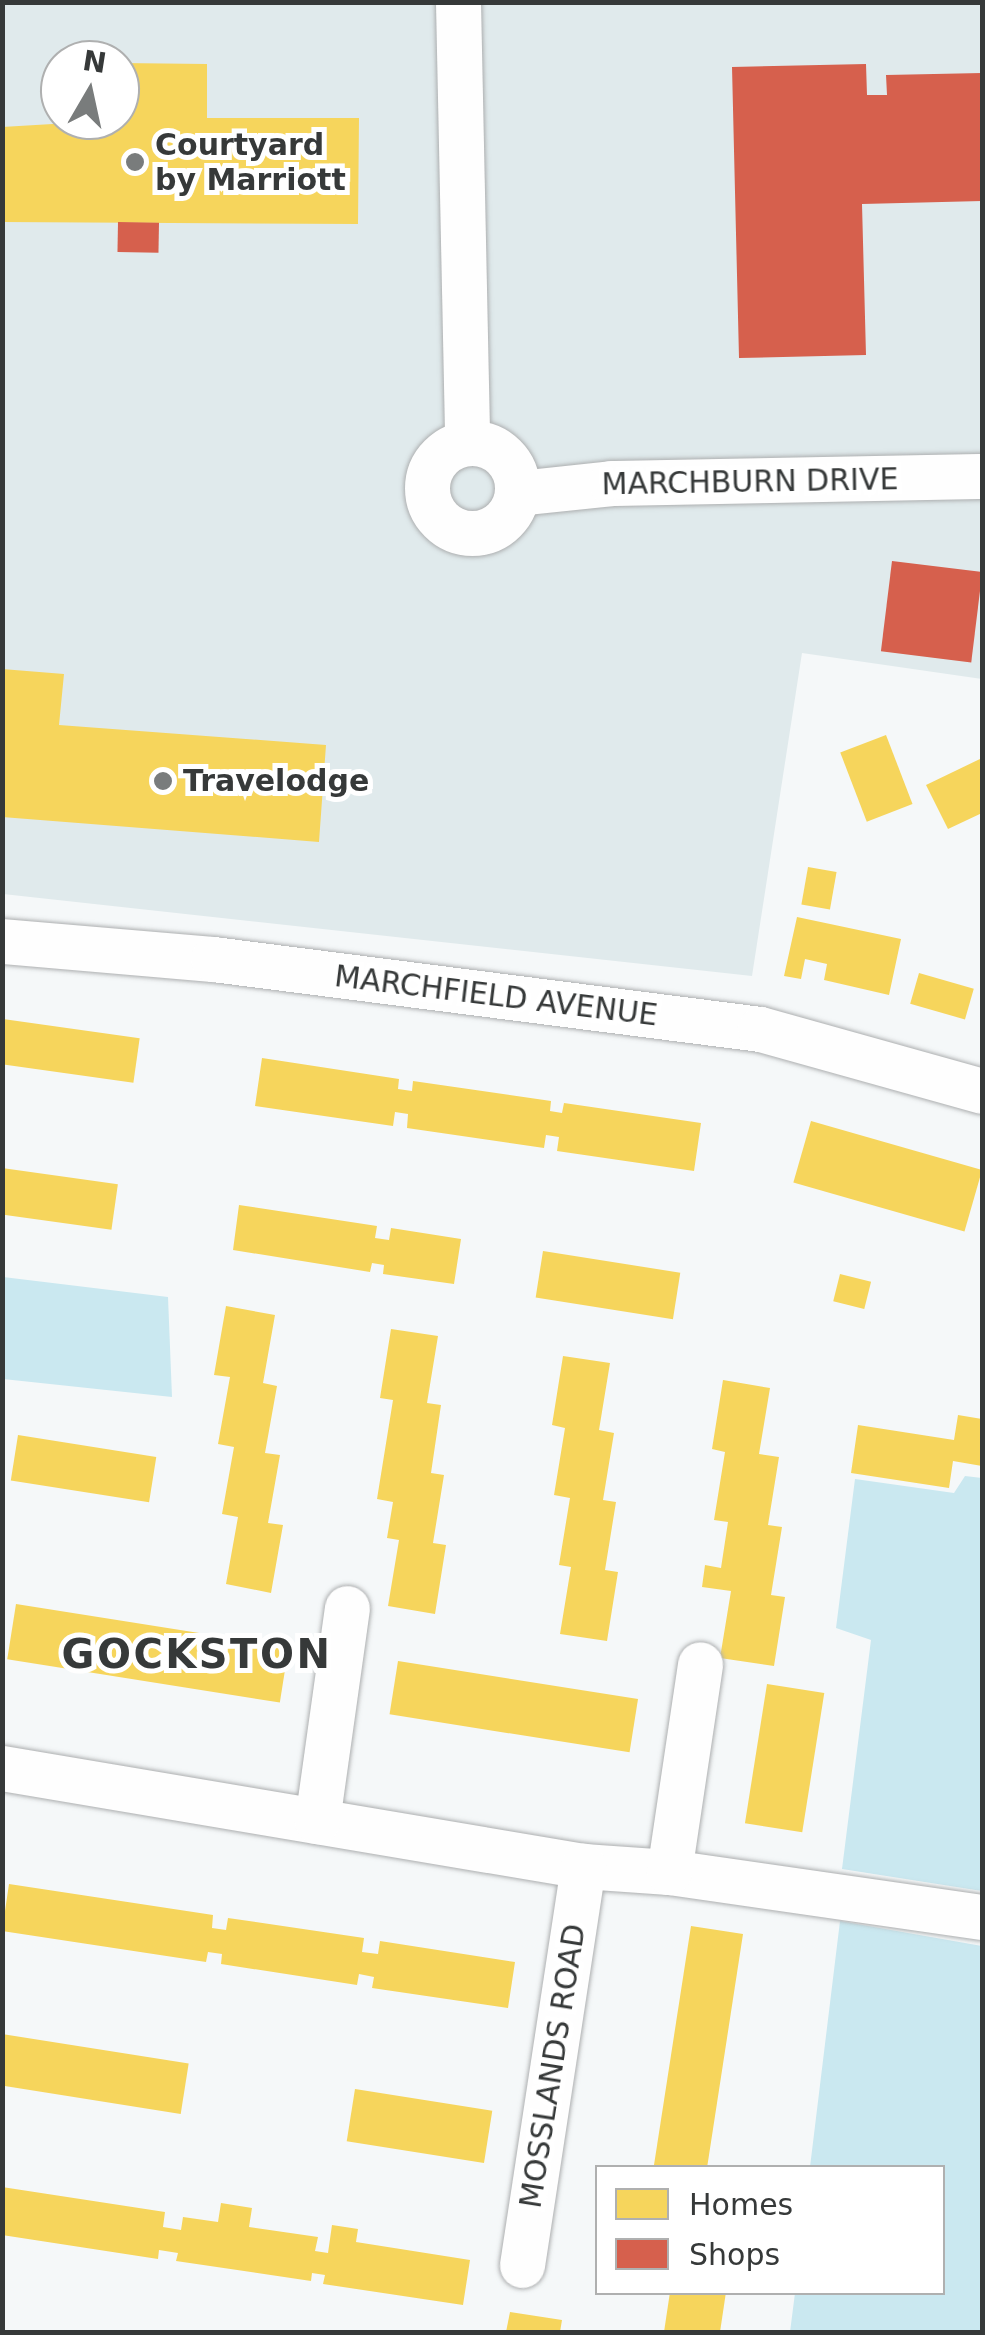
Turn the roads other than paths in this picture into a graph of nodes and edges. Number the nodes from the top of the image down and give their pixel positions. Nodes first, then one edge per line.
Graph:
1 (458, 2) edge
2 (467, 443) junction
3 (982, 476) edge
4 (518, 493) junction
5 (2, 940) edge
6 (982, 1091) edge
7 (347, 1608) dead end
8 (700, 1664) dead end
9 (2, 1768) edge
10 (317, 1822) junction
11 (583, 1866) junction
12 (670, 1872) junction
13 (982, 1916) edge
14 (522, 2264) dead end

1 - 2 street
2 - 4 street
2 - 4 street
3 - 4 street, MARCHBURN DRIVE
5 - 6 street, MARCHFIELD AVENUE
7 - 10 street
8 - 12 street
9 - 10 street
10 - 11 street
11 - 12 street
11 - 14 street, MOSSLANDS ROAD
12 - 13 street

